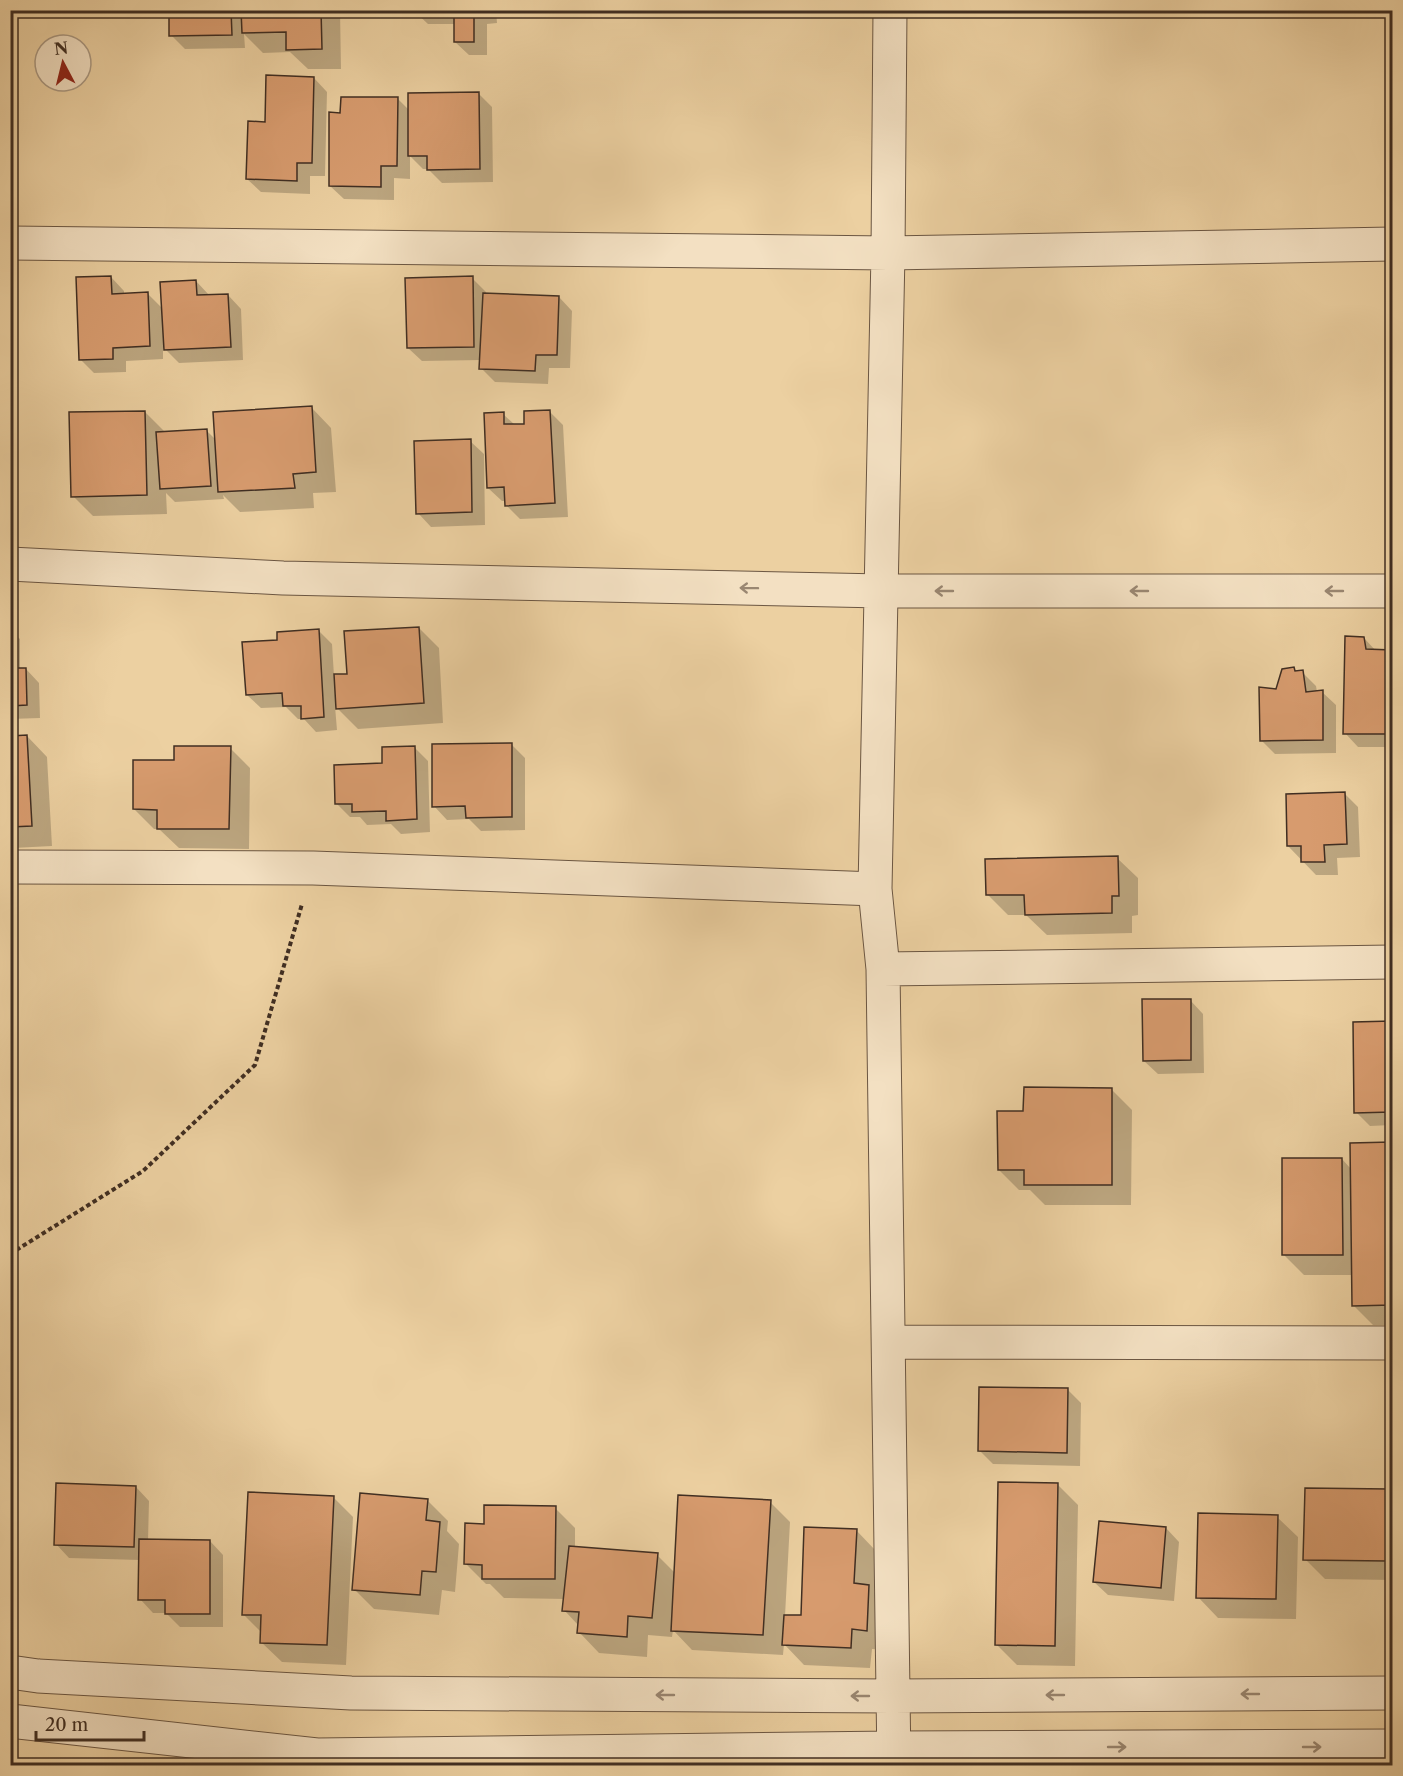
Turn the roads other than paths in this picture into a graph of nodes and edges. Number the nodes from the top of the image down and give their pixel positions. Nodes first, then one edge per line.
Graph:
1 (890, 10) edge
2 (10, 243) edge
3 (1392, 244) edge
4 (888, 253) junction
5 (10, 564) edge
6 (882, 591) junction
7 (1392, 591) edge
8 (10, 867) edge
9 (875, 890) junction
10 (1392, 962) edge
11 (883, 969) junction
12 (889, 1342) junction
13 (1392, 1343) edge
14 (10, 1672) edge
15 (1392, 1694) edge
16 (892, 1696) junction
17 (10, 1721) edge
18 (1392, 1746) edge
19 (894, 1757) edge

1 - 4 street
2 - 4 street
3 - 4 street
4 - 6 street
6 -> 5 street
7 -> 6 street
6 - 9 street
8 - 9 street
9 - 11 street
10 - 11 street
11 - 12 street
12 - 13 street
12 - 16 street
16 -> 14 street
15 -> 16 street
16 - 19 street
17 - 19 street
19 -> 18 street

